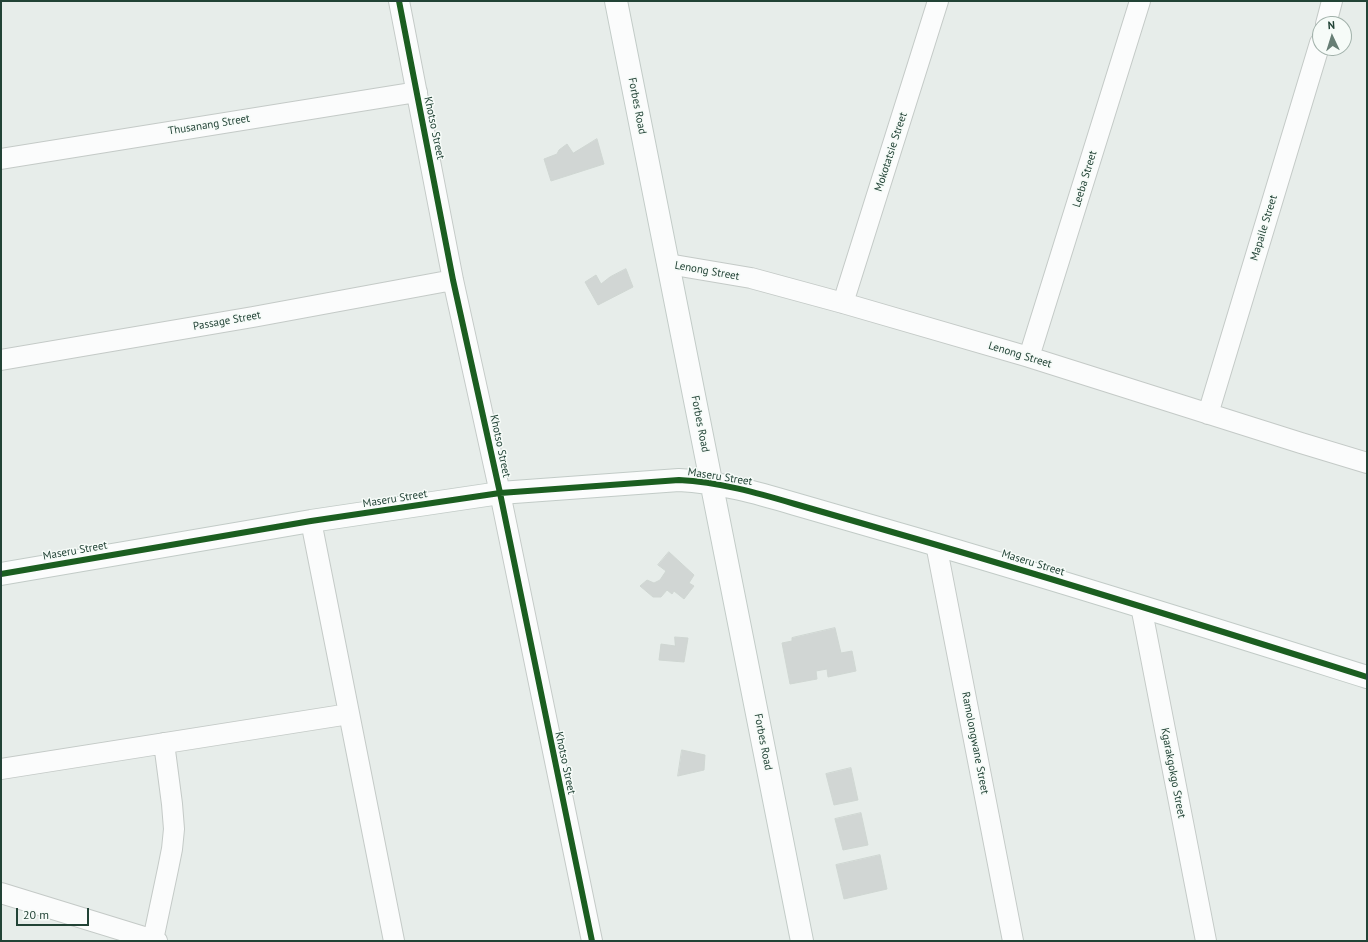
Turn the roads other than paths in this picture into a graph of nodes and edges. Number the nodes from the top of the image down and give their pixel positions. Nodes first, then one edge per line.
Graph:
1 (400, 1) edge
2 (616, 1) edge
3 (938, 1) edge
4 (1140, 1) edge
5 (1332, 1) edge
6 (1328, 16) edge
7 (1316, 56) edge
8 (416, 92) junction
9 (1, 159) edge
10 (668, 264) junction
11 (454, 280) junction
12 (843, 303) junction
13 (1029, 357) junction
14 (1, 360) edge
15 (1208, 414) junction
16 (1367, 463) edge
17 (712, 483) junction
18 (500, 493) junction
19 (311, 521) junction
20 (936, 544) junction
21 (1, 574) edge
22 (1141, 606) junction
23 (1367, 677) edge
24 (349, 714) junction
25 (164, 743) junction
26 (1, 769) edge
27 (1, 893) edge
28 (155, 940) edge
29 (394, 941) edge
30 (592, 941) edge
31 (802, 941) edge
32 (1013, 941) edge
33 (1206, 941) edge

1 - 8 street, Khotso Street
2 - 10 street, Forbes Road
3 - 12 street, Mokotatsie Street
4 - 13 street, Leeba Street
5 - 6 street
7 - 15 street, Mapaile Street
8 - 9 street, Thusanang Street
8 - 11 street, Khotso Street
10 - 12 street, Lenong Street
10 - 17 street, Forbes Road
11 - 14 street, Passage Street
11 - 18 street, Khotso Street
12 - 13 street, Lenong Street
13 - 15 street, Lenong Street
15 - 16 street, Lenong Street
17 - 18 street, Maseru Street
17 - 20 street, Maseru Street
17 - 31 street, Forbes Road
18 - 19 street, Maseru Street
18 - 30 street, Khotso Street
19 - 21 street, Maseru Street
19 - 24 street
20 - 22 street, Maseru Street
20 - 32 street, Ramolongwane Street
22 - 23 street, Maseru Street
22 - 33 street, Kgarakgokgo Street
24 - 25 street
24 - 29 street
25 - 26 street
25 - 28 street
27 - 28 street

